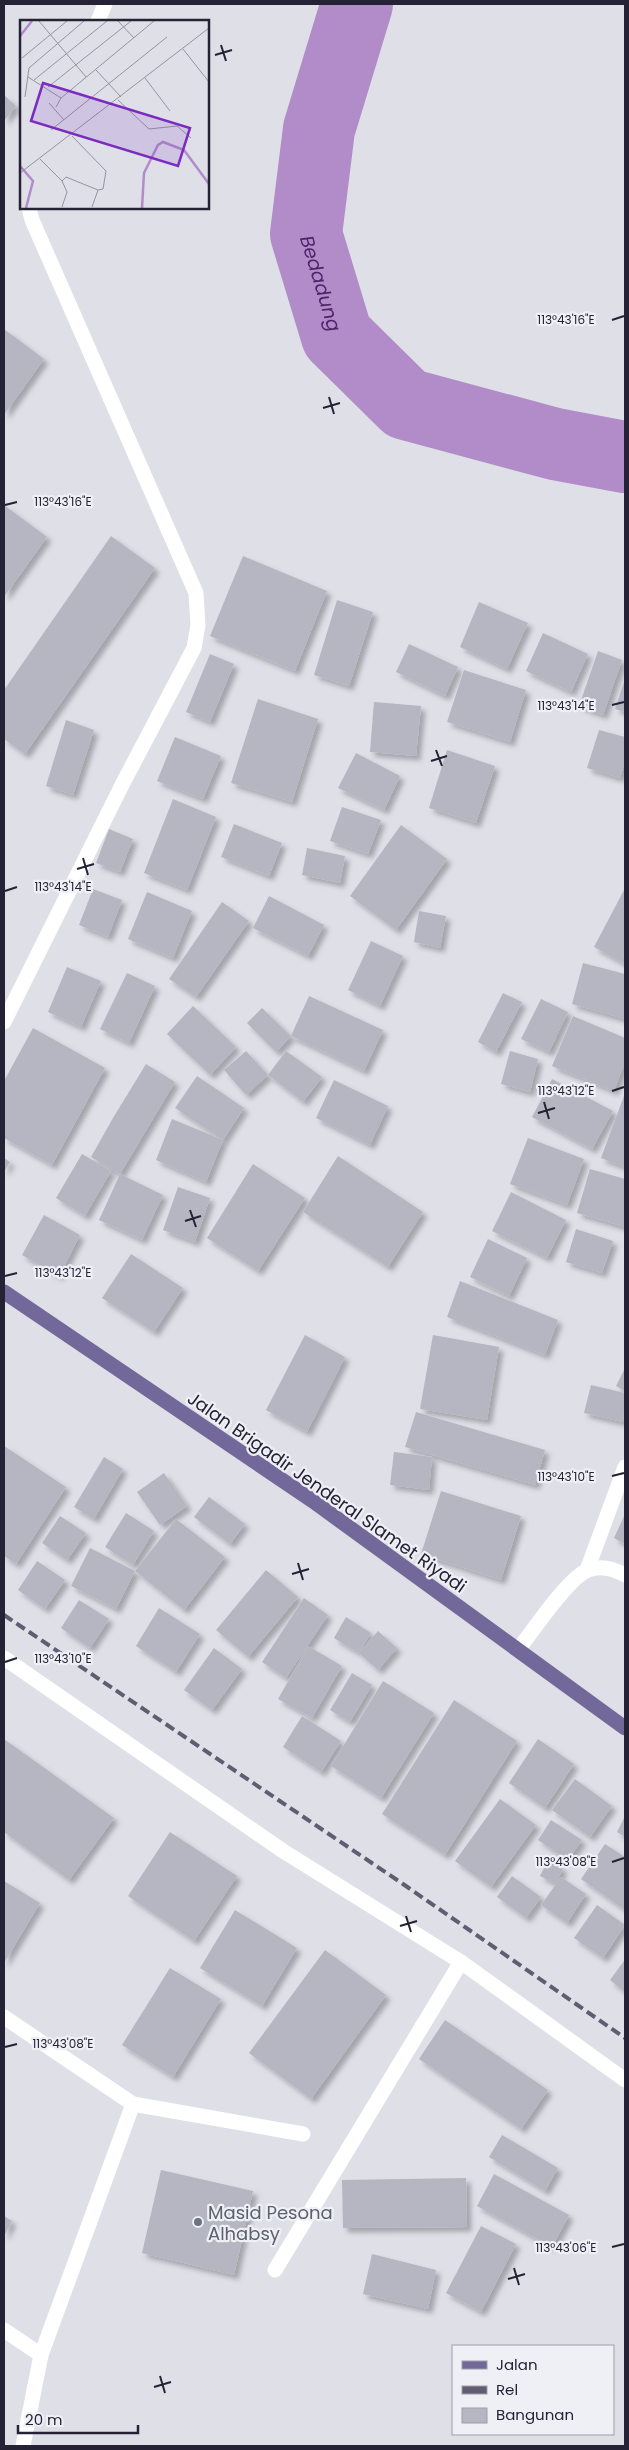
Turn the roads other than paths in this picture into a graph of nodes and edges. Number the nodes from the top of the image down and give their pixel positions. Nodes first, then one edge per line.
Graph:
1 (105, 4) edge
2 (98, 20) edge
3 (29, 209) edge
4 (4, 1022) edge
5 (4, 1292) edge
6 (625, 1467) edge
7 (587, 1570) junction
8 (625, 1575) edge
9 (518, 1650) junction
10 (4, 1658) edge
11 (625, 1728) edge
12 (462, 1962) junction
13 (4, 2017) edge
14 (625, 2080) edge
15 (133, 2104) junction
16 (303, 2134) dead end
17 (276, 2270) dead end
18 (4, 2330) edge
19 (41, 2355) junction
20 (23, 2446) edge

1 - 2 street
3 - 4 street
5 - 9 main road, Jalan Brigadir Jenderal Slamet Riyadi
6 - 7 street
7 - 8 street
7 - 9 street
9 - 11 main road, Jalan Brigadir Jenderal Slamet Riyadi
10 - 12 street
12 - 14 street
12 - 17 street
13 - 15 street
15 - 16 street
15 - 19 street
18 - 19 street
19 - 20 street

